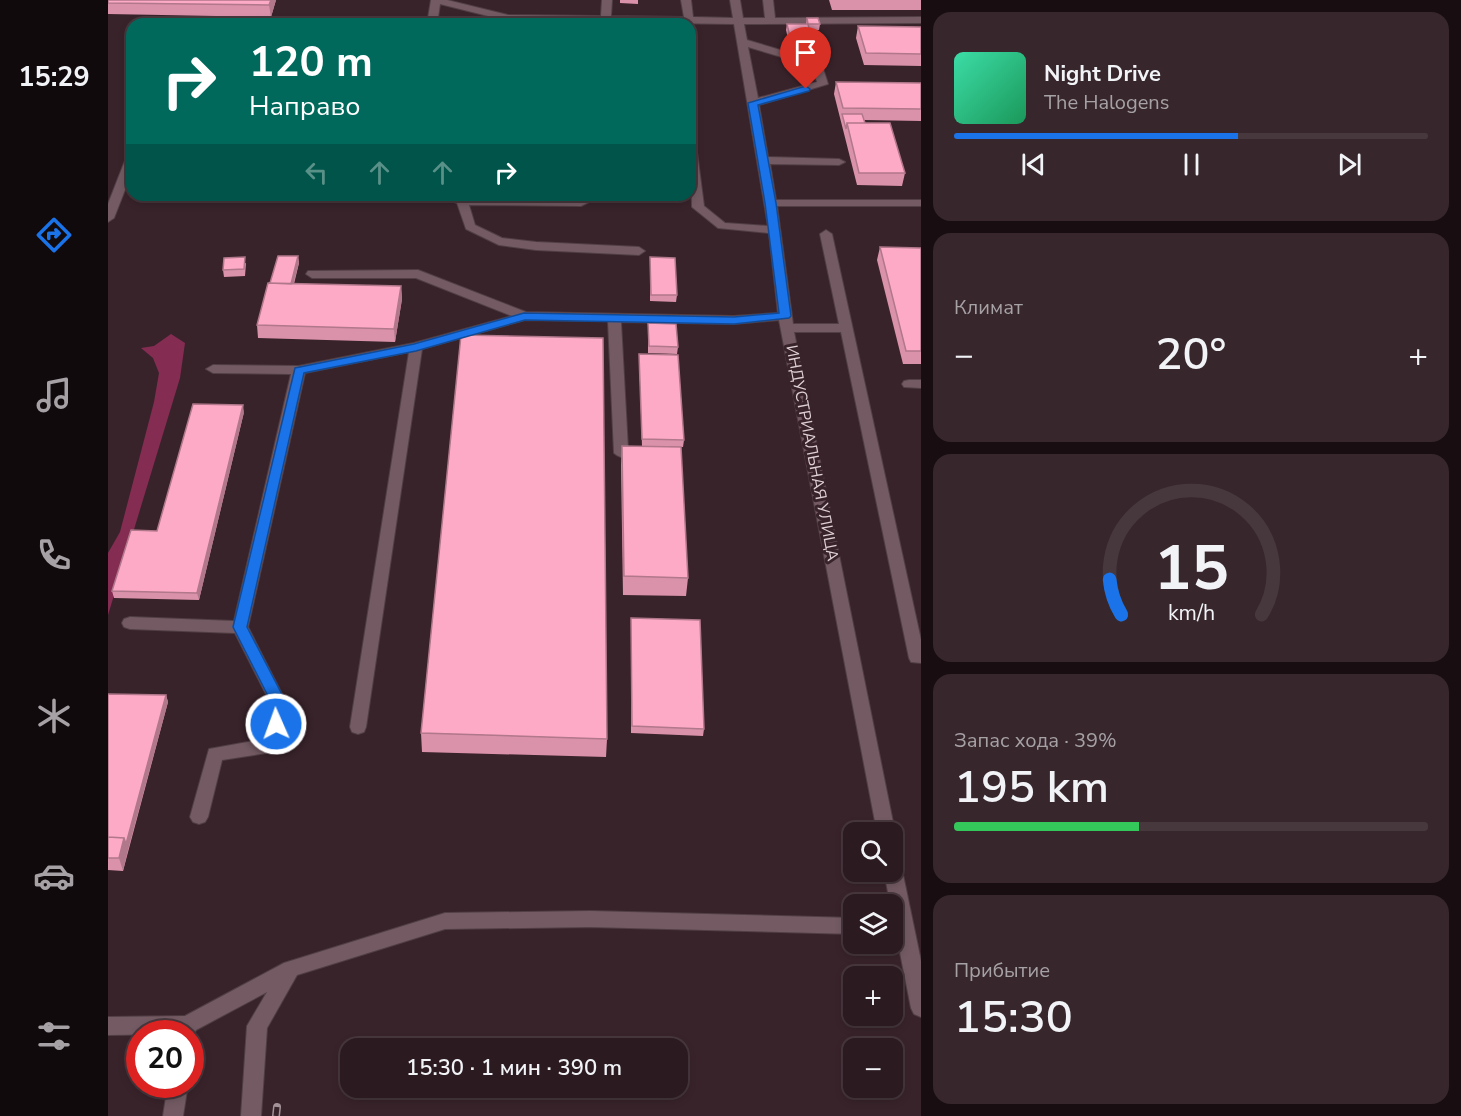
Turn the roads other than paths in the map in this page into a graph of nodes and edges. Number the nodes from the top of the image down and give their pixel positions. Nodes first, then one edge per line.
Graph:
1 (436, 0) edge
2 (607, 0) edge
3 (686, 0) edge
4 (735, 0) edge
5 (768, 0) edge
6 (433, 18) edge
7 (498, 18) edge
8 (606, 18) edge
9 (689, 18) edge
10 (696, 21) edge
11 (739, 21) junction
12 (770, 21) junction
13 (921, 21) edge
14 (743, 42) junction
15 (753, 103) junction
16 (763, 160) junction
17 (839, 162) dead end
18 (126, 173) edge
19 (696, 190) edge
20 (465, 201) edge
21 (552, 201) edge
22 (583, 201) edge
23 (771, 203) junction
24 (921, 203) edge
25 (108, 218) edge
26 (774, 230) junction
27 (826, 234) dead end
28 (639, 251) dead end
29 (312, 273) dead end
30 (524, 316) junction
31 (614, 317) junction
32 (786, 322) junction
33 (846, 328) junction
34 (416, 347) junction
35 (213, 369) dead end
36 (299, 370) junction
37 (657, 454) edge
38 (130, 623) dead end
39 (240, 627) junction
40 (917, 658) dead end
41 (358, 727) dead end
42 (199, 817) dead end
43 (884, 822) edge
44 (843, 926) edge
45 (903, 942) edge
46 (291, 969) junction
47 (921, 1008) edge
48 (203, 1020) edge
49 (108, 1026) edge
50 (126, 1027) edge
51 (176, 1098) edge
52 (173, 1116) edge
53 (251, 1116) edge

1 - 6 street
1 - 7 street
2 - 8 street
3 - 9 street
4 - 11 street, ИНДУСТРИАЛЬНАЯ УЛИЦА
5 - 12 street
10 - 11 street
11 - 12 street
11 - 14 street, ИНДУСТРИАЛЬНАЯ УЛИЦА
12 - 13 street
14 - 15 street, ИНДУСТРИАЛЬНАЯ УЛИЦА
14 - 15 street
15 - 16 street, ИНДУСТРИАЛЬНАЯ УЛИЦА
16 - 17 street
16 - 23 street, ИНДУСТРИАЛЬНАЯ УЛИЦА
18 - 25 street
19 - 26 street
20 - 28 street
21 - 22 street
23 - 24 street
23 - 26 street, ИНДУСТРИАЛЬНАЯ УЛИЦА
26 - 32 street, ИНДУСТРИАЛЬНАЯ УЛИЦА
27 - 33 street
29 - 30 street
30 - 31 street
30 - 34 street
31 - 32 street
31 - 37 street
32 - 33 street
32 - 43 street, ИНДУСТРИАЛЬНАЯ УЛИЦА
33 - 40 street
34 - 36 street
34 - 41 street
35 - 36 street
36 - 39 street
38 - 39 street
39 - 42 street
44 - 46 street
45 - 47 street
46 - 48 street
46 - 53 street
49 - 50 street
51 - 52 street

